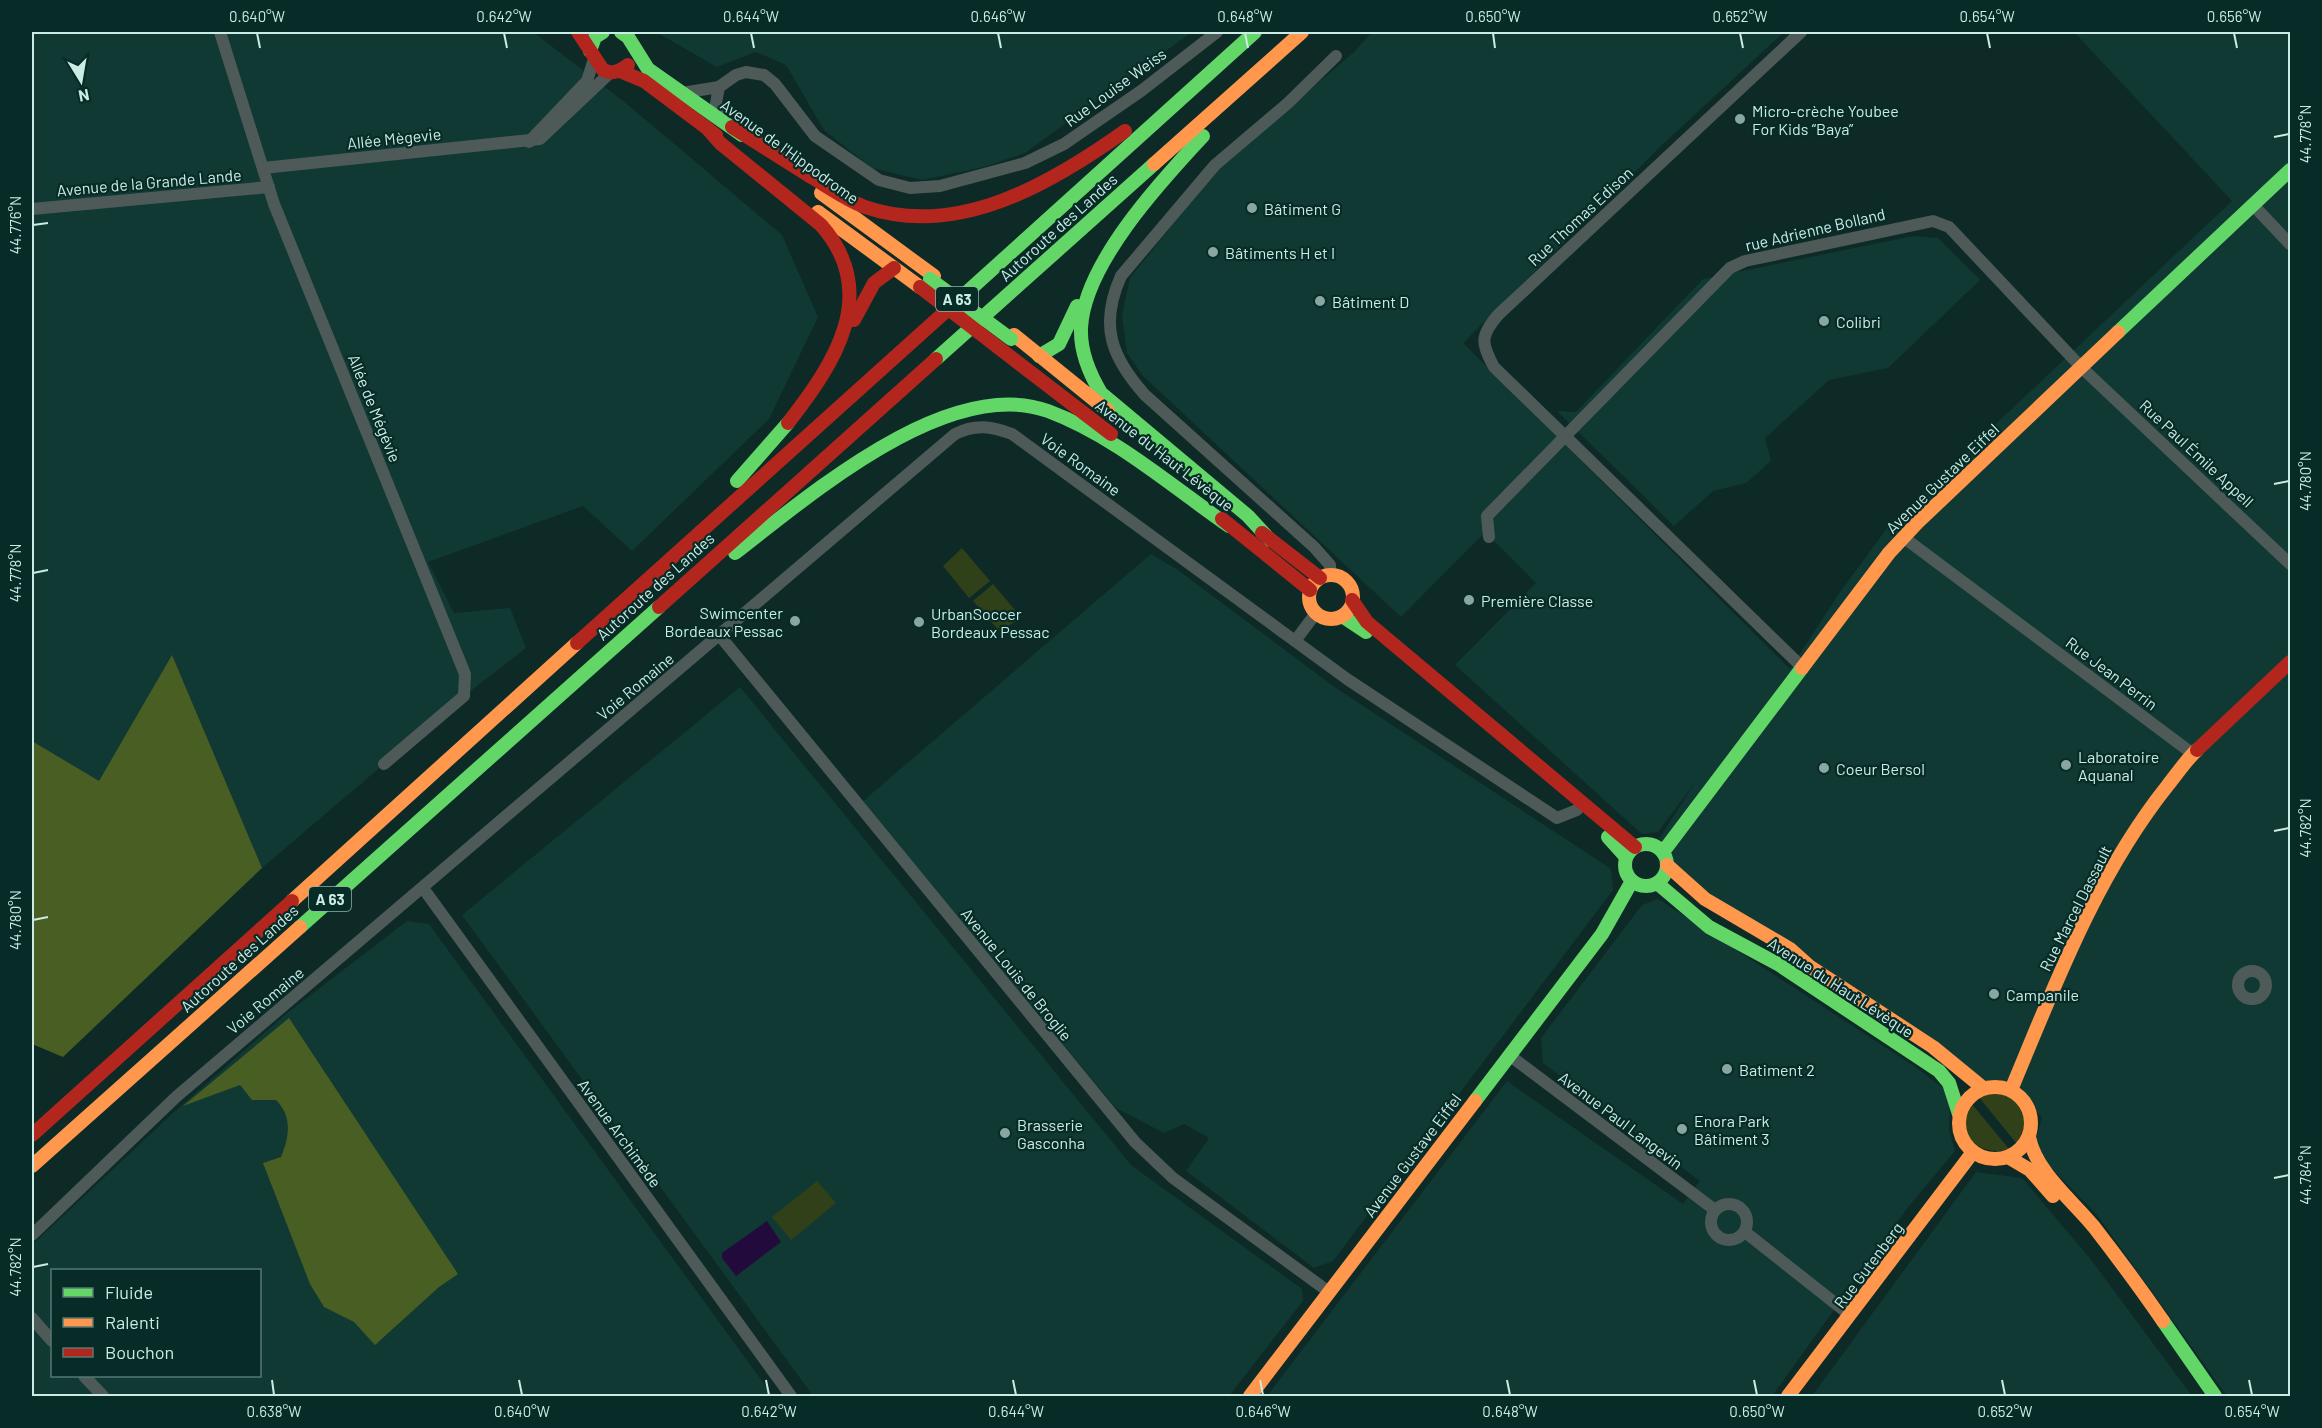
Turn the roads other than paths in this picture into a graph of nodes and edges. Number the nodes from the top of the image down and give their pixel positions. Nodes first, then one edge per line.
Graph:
1 (220, 32) edge
2 (578, 32) edge
3 (603, 32) edge
4 (621, 32) edge
5 (1217, 32) edge
6 (1246, 32) edge
7 (1255, 32) edge
8 (1302, 32) edge
9 (1314, 32) edge
10 (1801, 32) edge
11 (633, 47) junction
12 (592, 56) junction
13 (1336, 56) dead end
14 (615, 71) junction
15 (719, 87) junction
16 (680, 93) junction
17 (726, 124) junction
18 (706, 127) junction
19 (529, 142) junction
20 (263, 168) junction
21 (2290, 170) edge
22 (269, 187) junction
23 (2253, 205) junction
24 (32, 209) edge
25 (2290, 244) edge
26 (1112, 246) junction
27 (897, 270) junction
28 (927, 282) junction
29 (1007, 342) junction
30 (839, 350) junction
31 (1035, 353) junction
32 (2081, 367) junction
33 (1566, 436) junction
34 (1230, 526) junction
35 (1489, 537) dead end
36 (1904, 537) junction
37 (1270, 540) junction
38 (2290, 564) edge
39 (660, 566) junction
40 (1325, 577) junction
41 (1310, 590) junction
42 (1352, 600) junction
43 (1316, 613) junction
44 (1342, 616) junction
45 (629, 632) junction
46 (720, 636) junction
47 (1295, 641) junction
48 (2290, 662) edge
49 (1801, 666) junction
50 (2193, 754) junction
51 (384, 764) dead end
52 (1577, 810) junction
53 (1631, 852) junction
54 (1665, 859) junction
55 (1644, 883) junction
56 (423, 888) junction
57 (1509, 1055) junction
58 (1983, 1088) junction
59 (2011, 1090) junction
60 (1959, 1114) junction
61 (32, 1135) edge
62 (2029, 1137) junction
63 (1973, 1152) junction
64 (2008, 1157) junction
65 (32, 1166) edge
66 (1715, 1210) junction
67 (1745, 1232) junction
68 (32, 1235) edge
69 (1329, 1293) junction
70 (1850, 1315) junction
71 (33, 1320) edge
72 (51, 1340) edge
73 (85, 1377) edge
74 (103, 1396) edge
75 (792, 1396) edge
76 (1250, 1396) edge
77 (1788, 1396) edge
78 (2202, 1396) edge
79 (2215, 1396) edge

1 - 20 street, Allée de Mégévie
2 - 12 main road
3 - 12 main road
4 - 11 main road, Avenue de l'Hippodrome
5 - 15 street, Rue Louise Weiss
6 - 17 main road
7 - 39 main road, Autoroute des Landes / A 63
8 - 45 main road, Autoroute des Landes / A 63
9 - 26 main road
10 - 33 street, Rue Thomas Edison
11 - 14 main road
11 - 16 main road, Avenue de l'Hippodrome
12 - 14 main road, Avenue de l'Hippodrome
12 - 19 street
13 - 40 street
14 - 18 main road, Avenue de l'Hippodrome
14 - 19 street, Allée Mègevie
15 - 16 street, Rue Louise Weiss
15 - 17 street
16 - 17 main road, Avenue de l'Hippodrome
17 - 28 main road, Avenue de l'Hippodrome
18 - 27 main road, Avenue de l'Hippodrome
18 - 30 main road
19 - 20 street, Allée Mègevie
20 - 22 street, Allée de Mégévie
21 - 23 main road, Avenue Gustave Eiffel
22 - 24 street, Avenue de la Grande Lande
22 - 51 street, Allée de Mégévie
23 - 25 street
23 - 32 main road, Avenue Gustave Eiffel
26 - 31 main road
26 - 37 main road
27 - 28 main road, Avenue de l'Hippodrome
27 - 30 main road
28 - 29 main road
28 - 29 main road, bridge
29 - 31 main road, Avenue du Haut Lévèque
29 - 34 main road, Avenue du Haut Lévèque
30 - 39 main road
31 - 37 main road, Avenue du Haut Lévèque
32 - 33 street, rue Adrienne Bolland
32 - 36 main road, Avenue Gustave Eiffel
32 - 38 street, Rue Paul Émile Appell
33 - 35 street
33 - 49 street, Rue Thomas Edison
34 - 41 main road, Avenue du Haut Lévèque
34 - 45 main road
36 - 49 main road, Avenue Gustave Eiffel
36 - 50 street, Rue Jean Perrin
37 - 40 main road, Avenue du Haut Lévèque
39 - 61 main road, Autoroute des Landes / A 63
40 - 41 main road
40 - 42 main road
41 - 43 main road
42 - 44 main road
42 - 53 main road
43 - 44 main road
43 - 47 street
44 - 52 main road
45 - 65 main road, Autoroute des Landes / A 63
46 - 47 street, Voie Romaine
46 - 56 street, Voie Romaine
46 - 69 street, Avenue Louis de Broglie
47 - 52 street, Voie Romaine
48 - 50 main road
49 - 54 main road, Avenue Gustave Eiffel
50 - 59 main road, Rue Marcel Dassault
52 - 53 main road
53 - 54 main road
53 - 55 main road
54 - 55 main road
54 - 58 main road, Avenue du Haut Lévèque
55 - 57 main road, Avenue Gustave Eiffel
55 - 60 main road, Avenue du Haut Lévèque
56 - 68 street, Voie Romaine
56 - 75 street, Avenue Archimède
57 - 66 street, Avenue Paul Langevin
57 - 69 main road, Avenue Gustave Eiffel
58 - 59 main road
58 - 60 main road
59 - 62 main road
60 - 63 main road
62 - 64 main road
62 - 79 main road
63 - 64 main road
63 - 70 main road, Rue Gutenberg
64 - 78 main road
66 - 67 street
66 - 67 street
67 - 70 street
69 - 76 main road, Avenue Gustave Eiffel
70 - 77 main road, Rue Gutenberg
71 - 72 street
73 - 74 street

